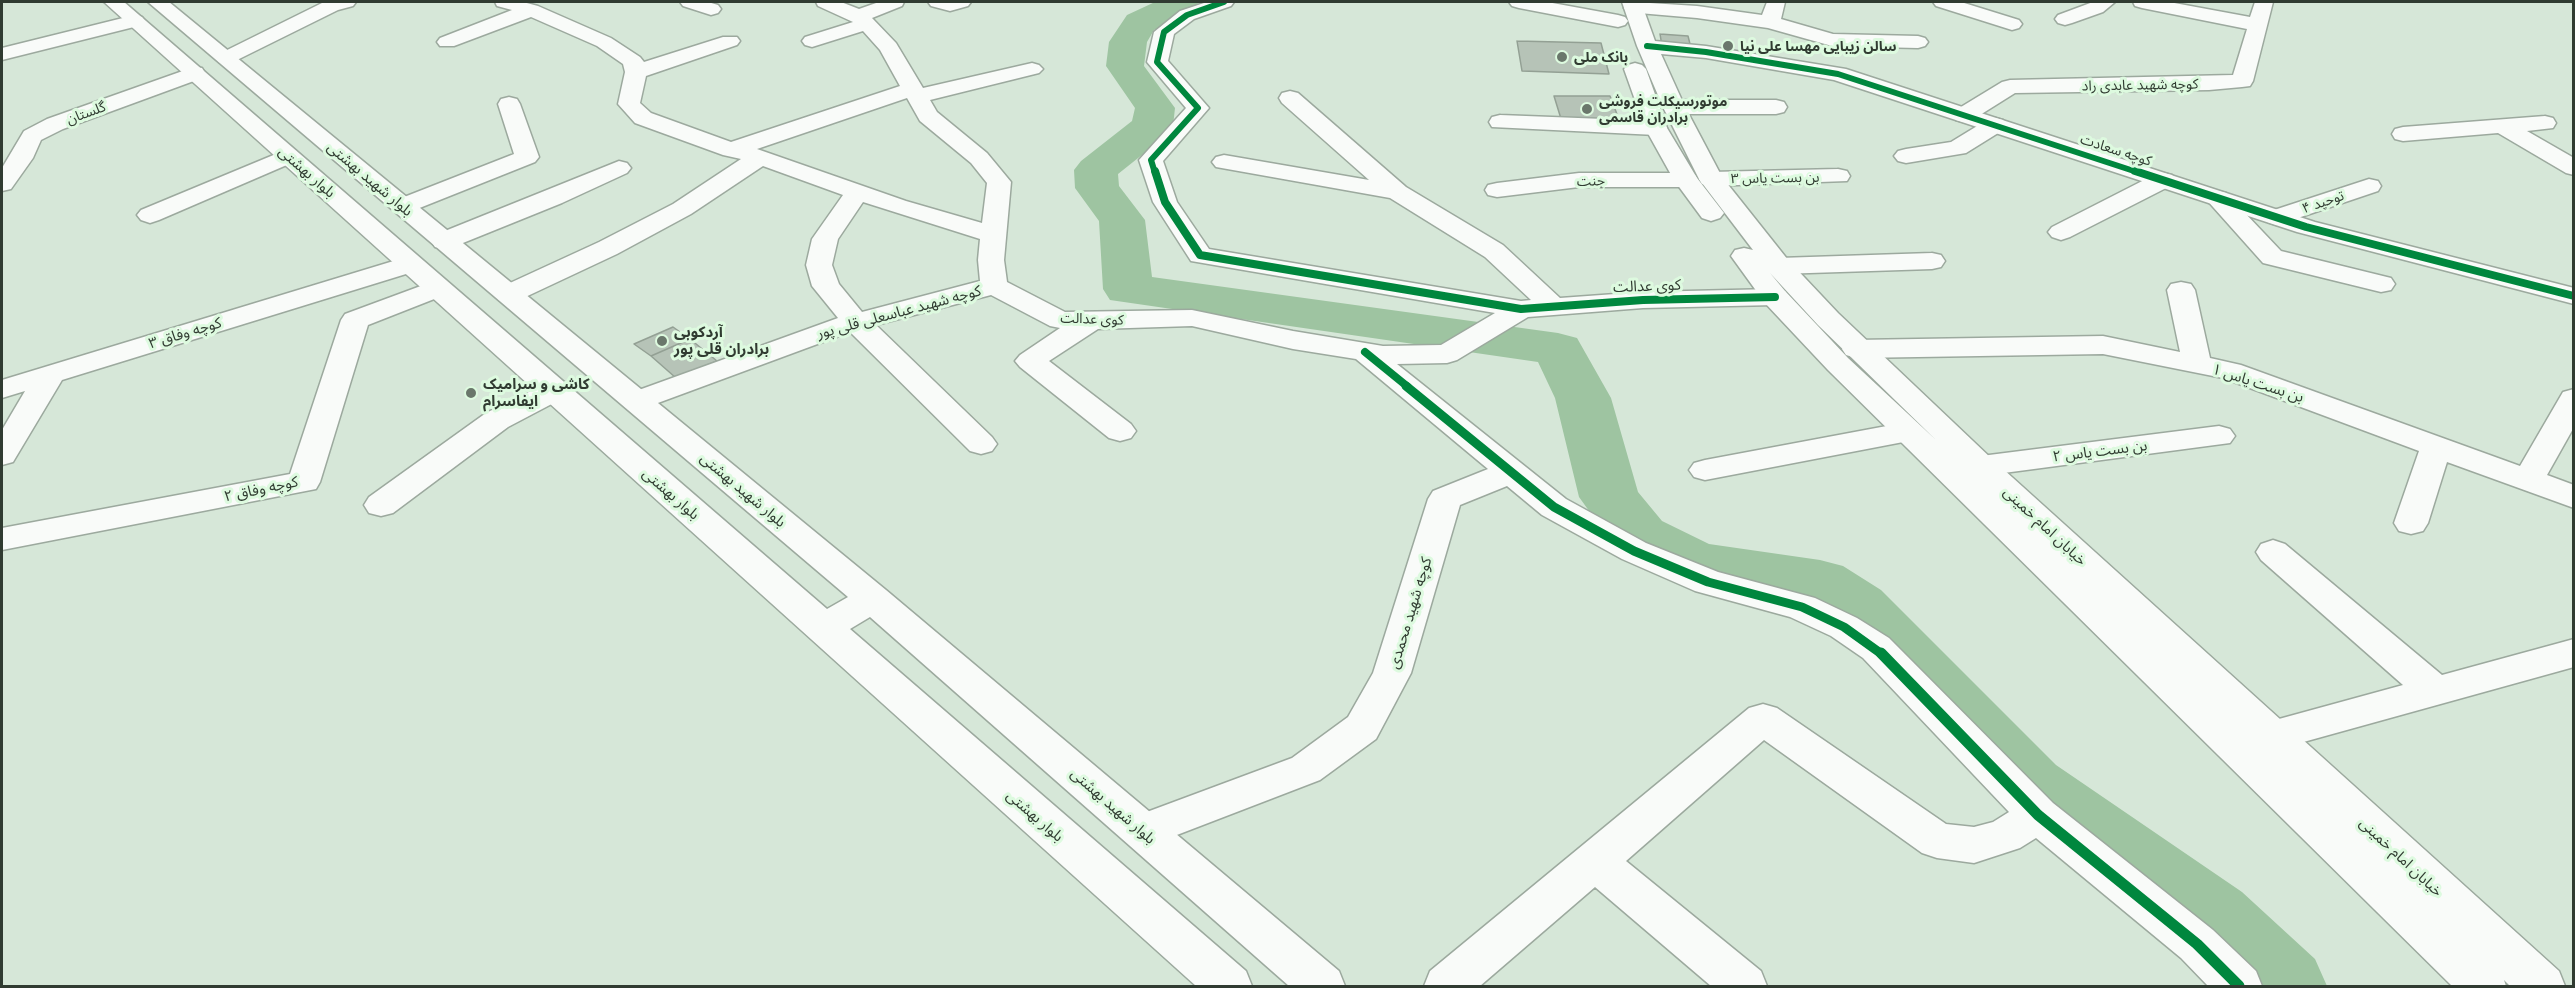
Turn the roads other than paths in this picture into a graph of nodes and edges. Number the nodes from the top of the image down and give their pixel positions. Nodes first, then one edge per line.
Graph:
1 (346, 2) edge
2 (504, 2) edge
3 (690, 2) edge
4 (825, 2) edge
5 (895, 2) edge
6 (938, 2) edge
7 (961, 2) edge
8 (1224, 2) edge
9 (1519, 2) edge
10 (1776, 2) edge
11 (1943, 2) edge
12 (2105, 2) edge
13 (2142, 2) edge
14 (2264, 2) edge
15 (2178, 5) edge
16 (136, 8) edge
17 (1624, 8) edge
18 (711, 9) dead end
19 (531, 10) junction
20 (2065, 19) dead end
21 (862, 20) junction
22 (1770, 22) junction
23 (2012, 24) dead end
24 (2258, 25) junction
25 (792, 32) dead end
26 (730, 41) dead end
27 (813, 41) junction
28 (447, 42) dead end
29 (1918, 42) dead end
30 (1647, 46) junction
31 (833, 51) dead end
32 (2, 54) edge
33 (226, 58) junction
34 (1032, 69) dead end
35 (636, 72) junction
36 (194, 73) junction
37 (915, 92) junction
38 (1290, 98) dead end
39 (509, 104) dead end
40 (1776, 107) dead end
41 (1964, 115) junction
42 (1665, 118) junction
43 (1500, 122) dead end
44 (2545, 123) dead end
45 (1995, 125) junction
46 (2503, 127) junction
47 (2403, 134) dead end
48 (731, 150) junction
49 (288, 156) junction
50 (1906, 156) dead end
51 (761, 157) junction
52 (11, 159) edge
53 (1224, 162) dead end
54 (619, 168) dead end
55 (2574, 168) edge
56 (1838, 176) dead end
57 (1698, 179) junction
58 (2163, 180) junction
59 (2, 184) edge
60 (2369, 186) dead end
61 (1497, 190) dead end
62 (858, 192) junction
63 (1397, 192) junction
64 (2217, 198) junction
65 (403, 206) junction
66 (150, 215) dead end
67 (2277, 218) junction
68 (2061, 232) dead end
69 (994, 235) junction
70 (444, 241) junction
71 (1932, 261) dead end
72 (410, 264) junction
73 (1777, 282) junction
74 (2381, 284) dead end
75 (994, 286) junction
76 (438, 288) junction
77 (2181, 290) dead end
78 (509, 294) junction
79 (2574, 296) edge
80 (1552, 305) junction
81 (1521, 309) junction
82 (855, 321) junction
83 (1091, 321) junction
84 (1856, 349) junction
85 (1365, 352) junction
86 (2197, 364) junction
87 (51, 374) junction
88 (2, 390) edge
89 (554, 391) junction
90 (2574, 398) edge
91 (636, 400) junction
92 (1120, 430) dead end
93 (1908, 432) junction
94 (2219, 436) dead end
95 (981, 444) dead end
96 (2436, 447) junction
97 (2, 455) edge
98 (1980, 466) junction
99 (1706, 470) dead end
100 (1511, 472) junction
101 (2528, 480) junction
102 (2574, 497) edge
103 (381, 505) dead end
104 (2411, 523) dead end
105 (2, 539) edge
106 (2273, 552) dead end
107 (873, 599) junction
108 (823, 628) junction
109 (2574, 653) edge
110 (2435, 691) junction
111 (2271, 736) junction
112 (2038, 815) junction
113 (1143, 831) junction
114 (1594, 861) junction
115 (1229, 987) edge
116 (1322, 987) edge
117 (1447, 987) edge
118 (1744, 987) edge
119 (2239, 987) edge
120 (2483, 987) edge
121 (2542, 987) edge

1 - 33 street
2 - 19 street
3 - 18 street
4 - 21 street
5 - 21 street
6 - 7 street
8 - 81 street
9 - 17 street
10 - 22 street
11 - 23 street
12 - 20 street
13 - 15 street
14 - 24 street, کوچه شهید عابدی راد
15 - 24 street
16 - 32 street
16 - 33 street, بلوار شهید بهشتی
16 - 36 street, بلوار بهشتی
17 - 22 street
17 - 30 street, خیابان امام خمینی
17 - 42 street, خیابان امام خمینی
19 - 28 street
19 - 35 street
21 - 27 street
21 - 37 street
22 - 29 street
24 - 41 street, کوچه شهید عابدی راد
25 - 27 street
26 - 35 street
27 - 31 street
30 - 41 street, کوچه سعادت
30 - 42 street, خیابان امام خمینی
33 - 65 street, بلوار شهید بهشتی
34 - 37 street
35 - 48 street
36 - 49 street, بلوار بهشتی
36 - 52 street, گلستان
37 - 48 street
37 - 69 street
38 - 63 street
39 - 65 street
40 - 42 street
41 - 45 street, کوچه سعادت
42 - 43 street
42 - 57 street, خیابان امام خمینی
44 - 46 street
45 - 50 street
45 - 58 street, کوچه سعادت
46 - 47 street
46 - 55 street
48 - 51 street
49 - 66 street
49 - 72 street, بلوار بهشتی
51 - 62 street
51 - 78 street
52 - 59 street, گلستان
53 - 63 street
54 - 70 street
56 - 57 street, بن بست یاس ۳
57 - 61 street, جنت
57 - 73 street, خیابان امام خمینی
58 - 64 street, کوچه سعادت
58 - 68 street
60 - 67 street, توحید ۴
62 - 69 street
62 - 82 street
63 - 80 street
64 - 67 street, کوچه سعادت
64 - 74 street
65 - 70 street, بلوار شهید بهشتی
67 - 79 street, کوچه سعادت
69 - 75 street
70 - 78 street, بلوار شهید بهشتی
71 - 73 street, کوی عدالت
72 - 76 street, بلوار بهشتی
72 - 87 street, کوچه وفاق ۳
73 - 80 street, کوی عدالت
73 - 84 street, خیابان امام خمینی
73 - 93 street, خیابان امام خمینی
75 - 82 street, کوچه شهید عباسعلی قلی پور
75 - 83 street, کوی عدالت
76 - 89 street, بلوار بهشتی
76 - 105 street, کوچه وفاق ۲
77 - 86 street
78 - 91 street, بلوار شهید بهشتی
80 - 81 street, کوی عدالت
81 - 85 street, کوی عدالت
82 - 91 street, کوچه شهید عباسعلی قلی پور
82 - 95 street
83 - 85 street, کوی عدالت
83 - 92 street
84 - 86 street, بن بست یاس ۱
84 - 98 street, خیابان امام خمینی
85 - 100 street
86 - 96 street, بن بست یاس ۱
87 - 88 street, کوچه وفاق ۳
87 - 97 street
89 - 103 street
89 - 108 street, بلوار بهشتی
90 - 101 street
91 - 107 street, بلوار شهید بهشتی
93 - 99 street
93 - 120 street, خیابان امام خمینی
94 - 98 street, بن بست یاس ۲
96 - 101 street, بن بست یاس ۱
96 - 104 street
98 - 111 street, خیابان امام خمینی
100 - 112 street
100 - 113 street, کوچه شهید محمدی
101 - 102 street, بن بست یاس ۱
106 - 110 street
107 - 108 street
107 - 113 street, بلوار شهید بهشتی
108 - 115 street, بلوار بهشتی
109 - 110 street
110 - 111 street
111 - 121 street, خیابان امام خمینی
112 - 114 street
112 - 119 street
113 - 116 street, بلوار شهید بهشتی
114 - 117 street
114 - 118 street

